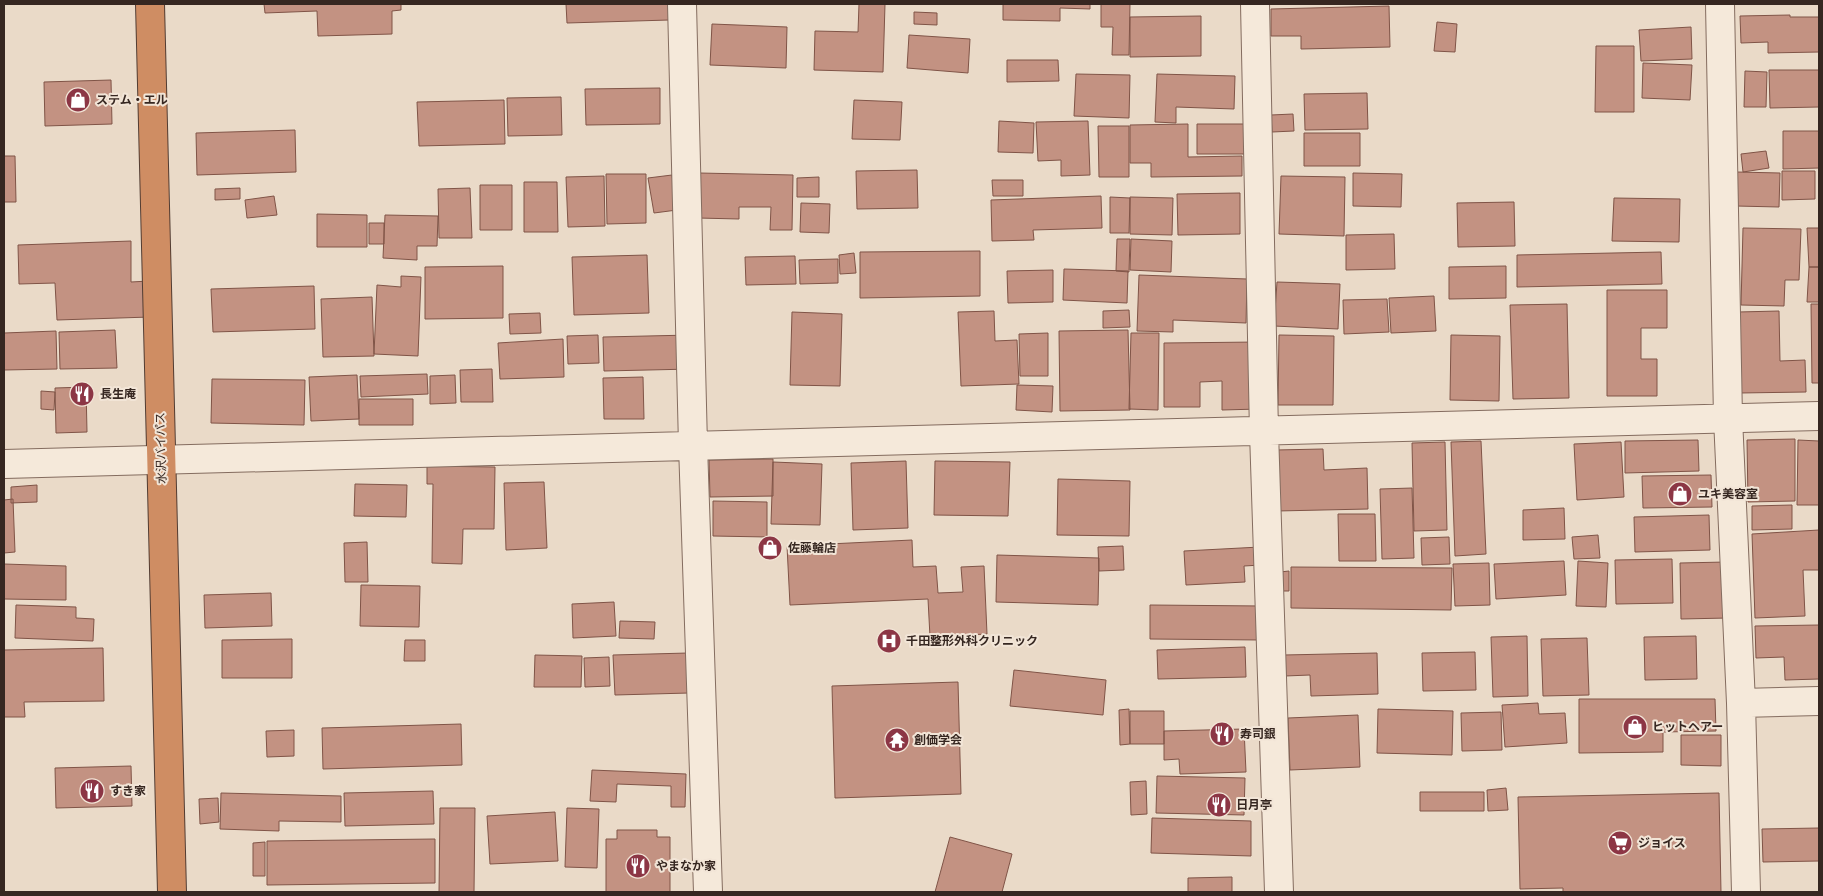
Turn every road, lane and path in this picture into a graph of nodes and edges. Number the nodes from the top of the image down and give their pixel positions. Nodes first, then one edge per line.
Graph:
1 (150, 4) edge
2 (682, 4) edge
3 (1255, 4) edge
4 (1720, 4) edge
5 (1819, 416) edge
6 (1728, 418) junction
7 (1264, 432) junction
8 (693, 445) junction
9 (161, 461) junction
10 (4, 464) edge
11 (1819, 701) edge
12 (1741, 703) junction
13 (172, 892) edge
14 (708, 892) edge
15 (1279, 892) edge
16 (1746, 892) edge

1 - 9 highway, 水沢バイパス
2 - 8 street
3 - 7 street
4 - 6 street
5 - 6 street
6 - 7 street
6 - 12 street
7 - 8 street
7 - 15 street
8 - 9 street
8 - 14 street
9 - 10 street
9 - 13 highway, 水沢バイパス
11 - 12 street
12 - 16 street

